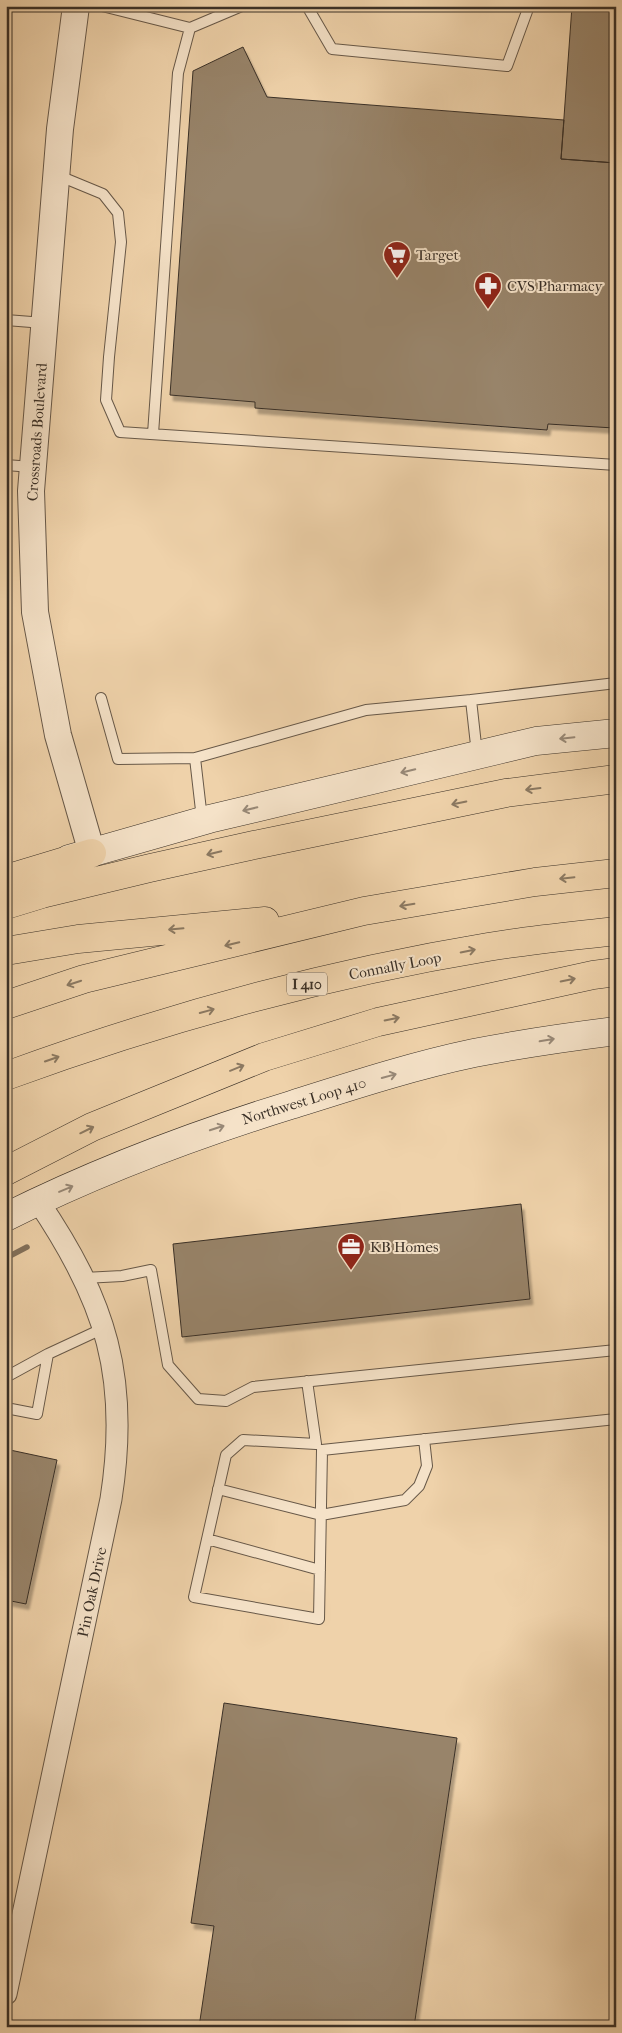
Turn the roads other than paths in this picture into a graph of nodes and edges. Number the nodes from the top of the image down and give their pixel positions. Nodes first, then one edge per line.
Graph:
1 (76, 6) edge
2 (102, 6) edge
3 (242, 6) edge
4 (307, 6) edge
5 (529, 6) edge
6 (190, 28) junction
7 (56, 174) junction
8 (6, 320) edge
9 (44, 323) junction
10 (153, 434) junction
11 (6, 465) edge
12 (616, 465) edge
13 (33, 466) junction
14 (616, 683) edge
15 (101, 698) dead end
16 (471, 700) junction
17 (616, 733) edge
18 (477, 755) junction
19 (196, 758) junction
20 (616, 779) edge
21 (202, 821) junction
22 (92, 853) junction
23 (6, 873) edge
24 (616, 873) edge
25 (6, 880) edge
26 (42, 894) junction
27 (6, 896) edge
28 (6, 905) edge
29 (364, 911) junction
30 (616, 931) edge
31 (6, 951) edge
32 (616, 972) edge
33 (6, 1005) edge
34 (616, 1031) edge
35 (6, 1076) edge
36 (17, 1166) edge
37 (38, 1201) junction
38 (6, 1217) edge
39 (84, 1278) junction
40 (104, 1328) junction
41 (616, 1350) edge
42 (48, 1354) junction
43 (6, 1377) edge
44 (307, 1381) junction
45 (6, 1408) edge
46 (616, 1419) edge
47 (424, 1439) junction
48 (319, 1447) junction
49 (218, 1489) junction
50 (321, 1515) junction
51 (207, 1539) junction
52 (320, 1570) junction
53 (6, 1994) edge

1 - 7 street, Crossroads Boulevard
2 - 6 lane
3 - 6 lane
4 - 5 lane
6 - 10 lane
7 - 9 street, Crossroads Boulevard
7 - 10 lane
8 - 9 lane
9 - 13 street, Crossroads Boulevard
10 - 12 lane
11 - 13 lane
13 - 22 street, Crossroads Boulevard
14 - 16 lane
15 - 19 lane
16 - 18 lane
16 - 19 lane
17 -> 18 main road
18 -> 21 main road
19 - 21 lane
20 -> 26 highway
21 - 22 main road
22 - 23 main road
22 - 25 highway
24 -> 29 highway
26 - 27 highway
26 - 28 highway
29 -> 31 highway
29 -> 33 highway
35 -> 30 highway, Connally Loop / I 410
36 -> 32 highway
37 -> 34 main road, Northwest Loop 410
37 - 38 main road, Northwest Loop 410
37 - 39 street, Pin Oak Drive
39 - 40 street, Pin Oak Drive
39 - 44 lane
40 - 42 lane
40 - 53 street, Pin Oak Drive
41 - 44 lane
42 - 43 lane
42 - 45 lane
44 - 48 lane
46 - 47 lane
47 - 48 lane
47 - 50 lane
48 - 49 lane
48 - 50 lane
49 - 50 lane
49 - 51 lane
50 - 52 lane
51 - 52 lane
51 - 52 lane

